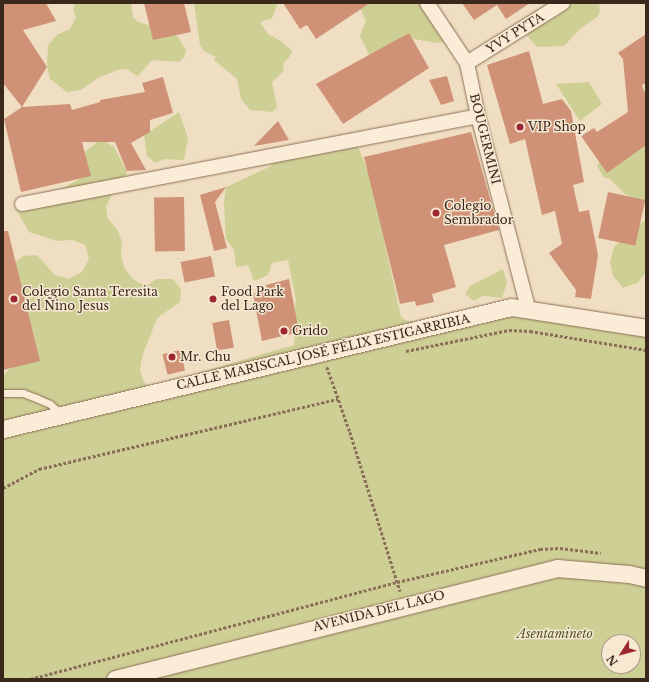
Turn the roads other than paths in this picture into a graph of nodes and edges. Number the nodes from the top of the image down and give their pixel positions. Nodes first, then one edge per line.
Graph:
1 (427, 3) edge
2 (563, 3) edge
3 (468, 63) junction
4 (478, 116) junction
5 (22, 204) dead end
6 (528, 308) junction
7 (646, 328) edge
8 (3, 393) edge
9 (61, 414) junction
10 (3, 429) edge
11 (646, 578) edge
12 (115, 679) edge

1 - 3 street, BOUGERMINI
2 - 3 street, YVY PYTA
3 - 4 street, BOUGERMINI
4 - 5 street
4 - 6 street, BOUGERMINI
6 - 7 street, CALLE MARISCAL JOSÉ FÉLIX ESTIGARRIBIA
6 - 9 street, CALLE MARISCAL JOSÉ FÉLIX ESTIGARRIBIA
8 - 9 lane
9 - 10 street, CALLE MARISCAL JOSÉ FÉLIX ESTIGARRIBIA
11 - 12 street, AVENIDA DEL LAGO

